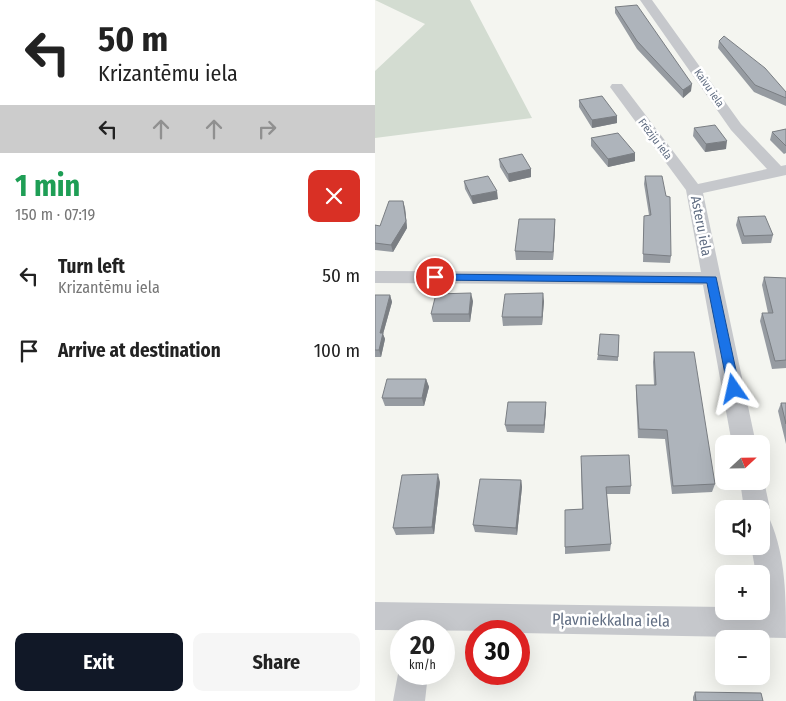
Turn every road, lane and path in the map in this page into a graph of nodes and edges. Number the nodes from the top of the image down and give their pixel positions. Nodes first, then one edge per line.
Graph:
1 (646, 0) edge
2 (617, 87) dead end
3 (782, 171) edge
4 (693, 190) junction
5 (375, 277) edge
6 (712, 280) junction
7 (742, 435) edge
8 (767, 555) edge
9 (375, 616) edge
10 (398, 620) edge
11 (783, 623) edge
12 (455, 624) edge
13 (411, 685) edge
14 (409, 701) edge

1 - 3 street, Kaivu iela
2 - 4 street, Frēziju iela
3 - 4 street, Asteru iela
4 - 6 street, Asteru iela
5 - 6 street
6 - 7 street, Asteru iela
8 - 11 street
9 - 10 street, Pļavniekkalna iela
11 - 12 street, Pļavniekkalna iela
13 - 14 street

